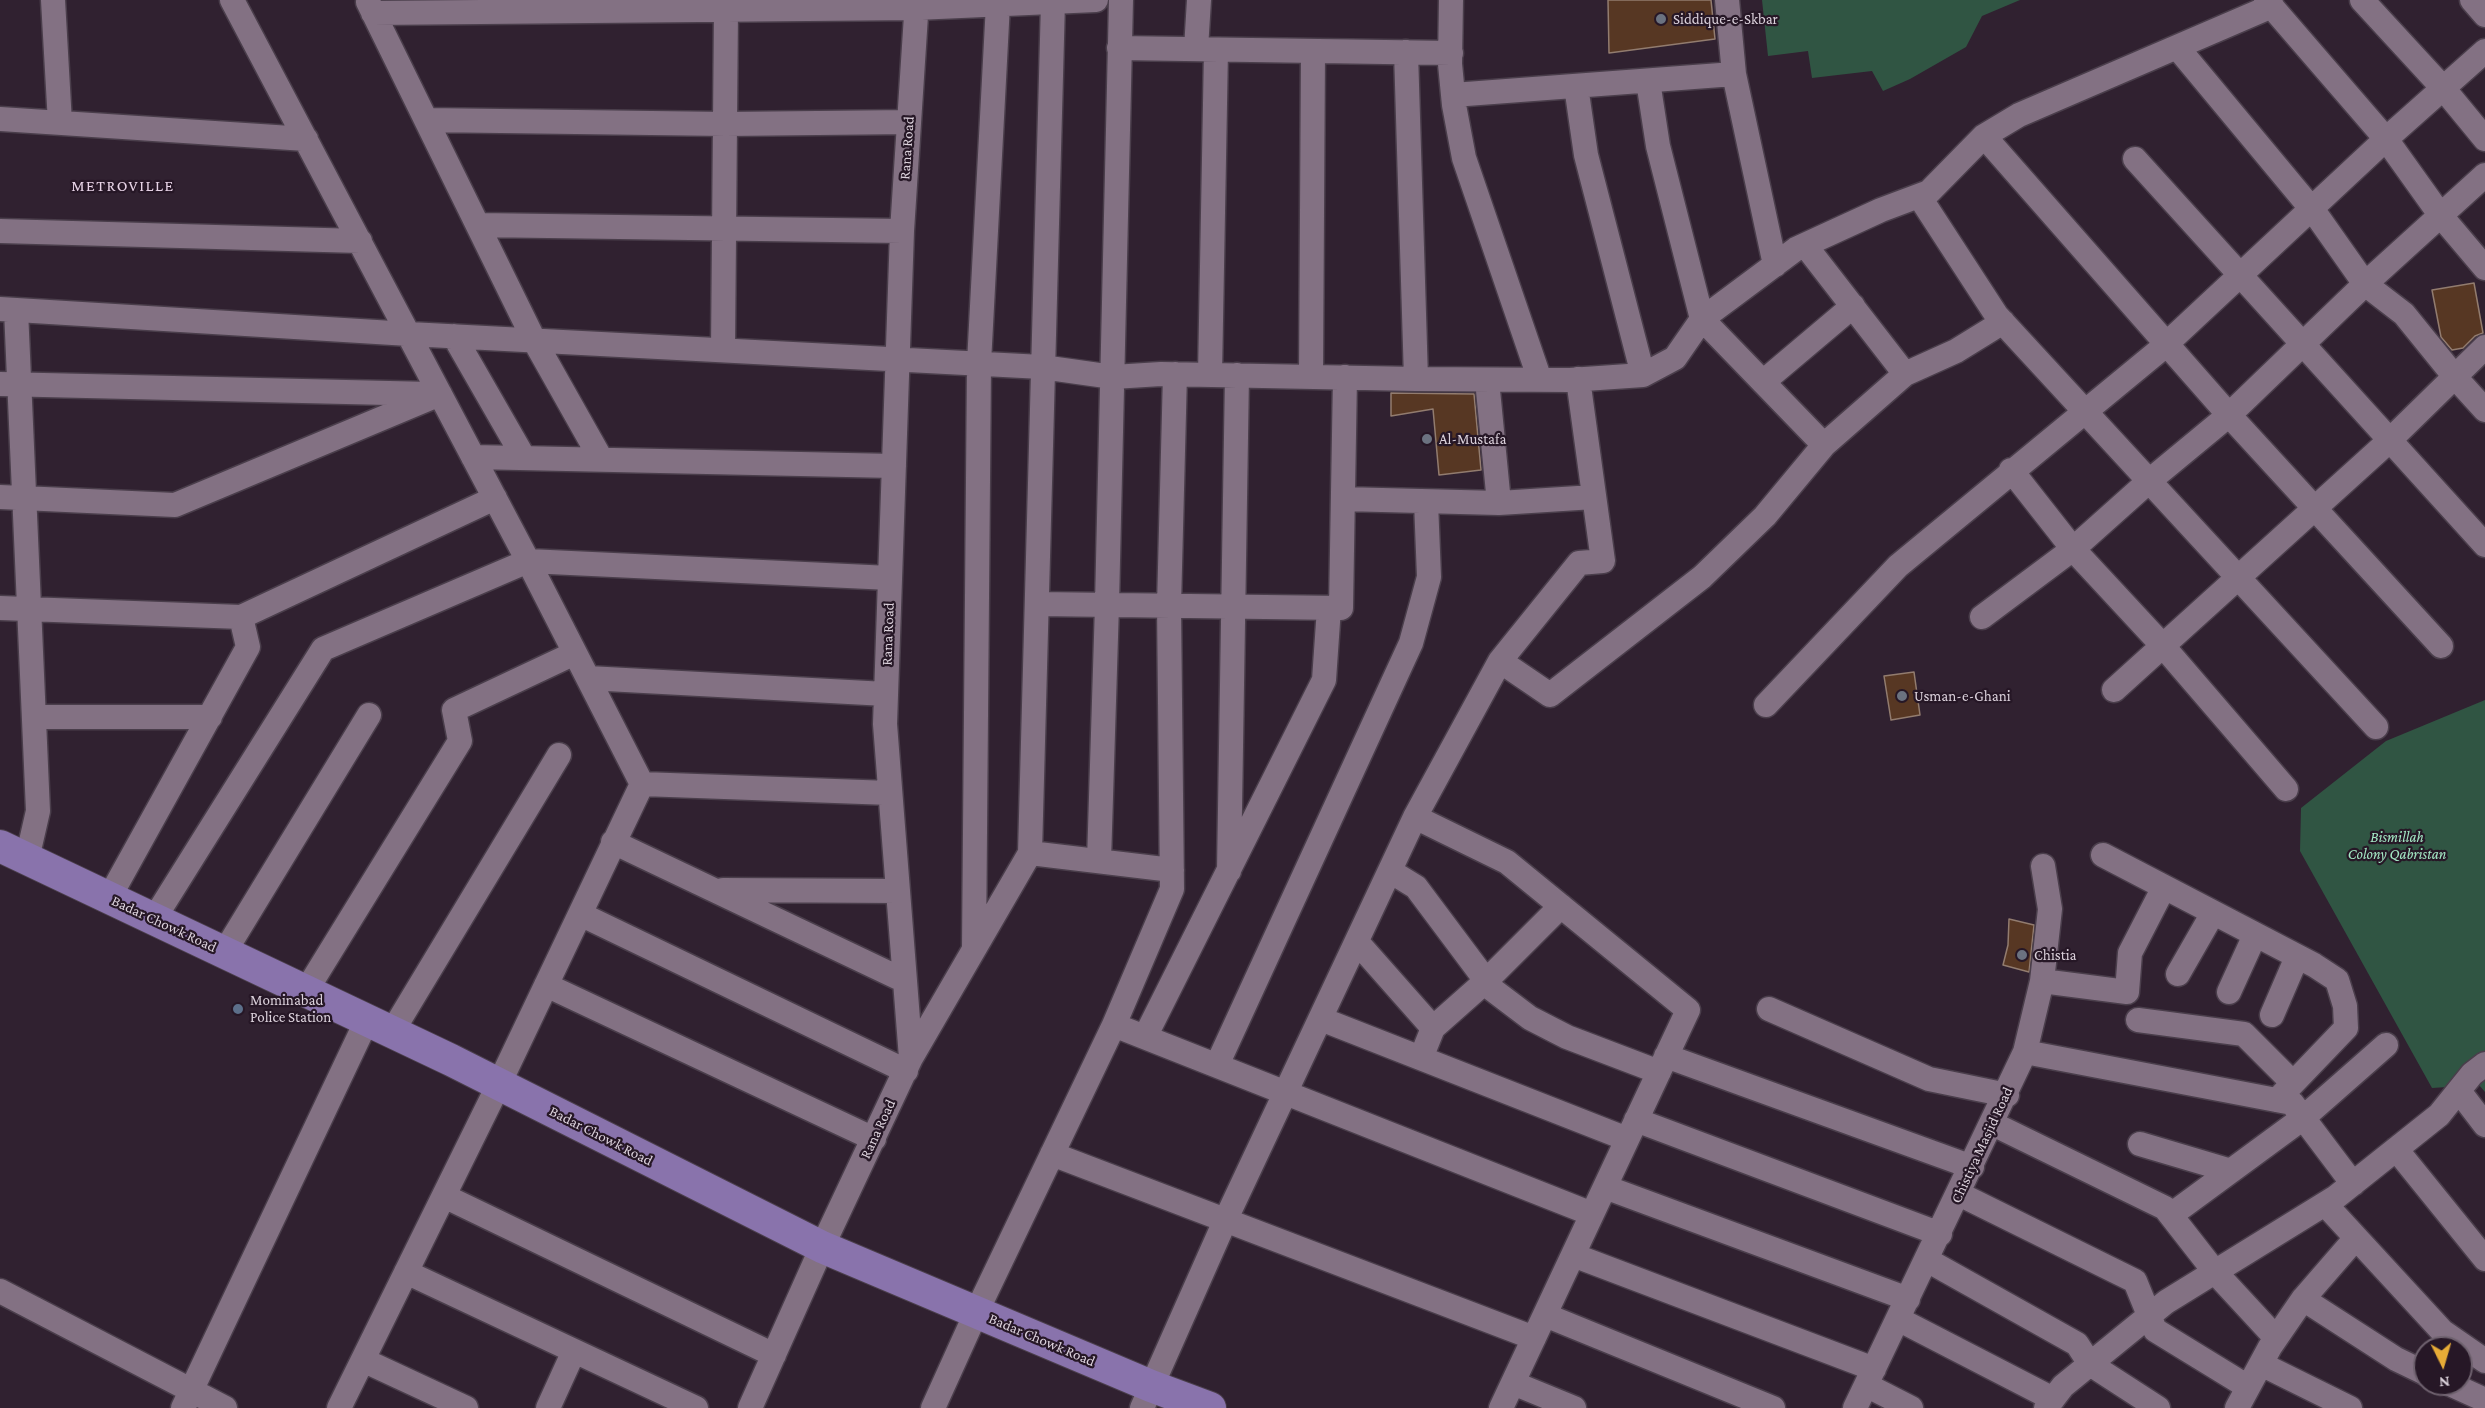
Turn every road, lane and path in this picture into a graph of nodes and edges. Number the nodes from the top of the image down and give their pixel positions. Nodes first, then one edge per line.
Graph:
1 (53, 0) edge
2 (232, 0) edge
3 (1096, 0) edge
4 (1120, 0) edge
5 (1199, 0) edge
6 (1451, 0) edge
7 (1727, 0) edge
8 (2362, 0) edge
9 (2472, 0) edge
10 (1053, 2) junction
11 (2269, 3) edge
12 (917, 4) edge
13 (998, 4) junction
14 (370, 6) edge
15 (726, 10) junction
16 (2485, 15) edge
17 (2176, 47) junction
18 (1119, 48) junction
19 (1206, 49) junction
20 (1313, 51) junction
21 (2485, 51) edge
22 (1406, 52) junction
23 (1450, 52) junction
24 (1734, 74) junction
25 (1648, 81) junction
26 (1576, 86) junction
27 (2443, 88) junction
28 (1453, 95) junction
29 (0, 119) edge
30 (426, 120) junction
31 (909, 122) junction
32 (60, 123) junction
33 (726, 124) junction
34 (1984, 136) junction
35 (306, 139) junction
36 (2386, 139) junction
37 (2485, 139) edge
38 (2135, 159) dead end
39 (2485, 175) edge
40 (1919, 196) junction
41 (2310, 210) junction
42 (2441, 216) junction
43 (478, 225) junction
44 (725, 229) junction
45 (0, 231) edge
46 (902, 231) junction
47 (360, 241) junction
48 (1805, 245) junction
49 (1774, 265) junction
50 (2485, 268) edge
51 (2240, 275) junction
52 (2365, 284) junction
53 (1853, 306) junction
54 (8, 310) edge
55 (1702, 319) junction
56 (2003, 322) junction
57 (409, 334) junction
58 (454, 336) junction
59 (534, 340) junction
60 (2166, 344) junction
61 (2303, 346) junction
62 (2485, 347) edge
63 (723, 350) junction
64 (897, 359) junction
65 (979, 363) junction
66 (1042, 367) junction
67 (1174, 374) junction
68 (1905, 374) junction
69 (1210, 375) junction
70 (1237, 375) junction
71 (1643, 375) junction
72 (1113, 377) junction
73 (1311, 377) junction
74 (1345, 377) junction
75 (2455, 377) junction
76 (1416, 379) junction
77 (1578, 379) junction
78 (1487, 380) junction
79 (1540, 380) junction
80 (1763, 382) junction
81 (10, 385) edge
82 (440, 394) junction
83 (2085, 410) junction
84 (2485, 410) edge
85 (2229, 415) junction
86 (2389, 441) junction
87 (1824, 445) junction
88 (473, 457) junction
89 (524, 458) junction
90 (601, 459) junction
91 (894, 466) junction
92 (2011, 470) junction
93 (2148, 482) junction
94 (0, 497) edge
95 (1594, 497) junction
96 (495, 498) junction
97 (26, 499) junction
98 (1343, 499) junction
99 (1426, 501) junction
100 (1499, 503) junction
101 (2315, 507) junction
102 (2485, 545) edge
103 (2073, 549) junction
104 (528, 561) junction
105 (890, 578) junction
106 (2239, 578) junction
107 (1038, 604) junction
108 (1107, 605) junction
109 (1169, 606) junction
110 (1233, 607) junction
111 (0, 608) edge
112 (1329, 608) junction
113 (30, 610) junction
114 (241, 617) junction
115 (1982, 617) dead end
116 (2163, 646) junction
117 (2441, 646) dead end
118 (575, 653) junction
119 (1500, 661) junction
120 (588, 678) junction
121 (2114, 690) dead end
122 (886, 694) junction
123 (1766, 705) dead end
124 (369, 715) dead end
125 (34, 717) junction
126 (210, 717) junction
127 (2376, 727) dead end
128 (559, 755) dead end
129 (642, 783) junction
130 (2286, 789) dead end
131 (890, 793) junction
132 (1415, 816) junction
133 (614, 842) junction
134 (13, 853) edge
135 (1030, 853) junction
136 (2103, 855) dead end
137 (1099, 861) junction
138 (2043, 866) dead end
139 (1172, 870) junction
140 (1228, 871) junction
141 (1390, 871) junction
142 (2164, 887) junction
143 (715, 890) junction
144 (898, 891) junction
145 (109, 898) junction
146 (1561, 906) junction
147 (2213, 913) junction
148 (580, 914) junction
149 (154, 919) junction
150 (2255, 935) junction
151 (1357, 942) junction
152 (974, 951) junction
153 (224, 952) junction
154 (2298, 957) junction
155 (2178, 974) dead end
156 (905, 981) junction
157 (1486, 981) junction
158 (2042, 981) junction
159 (546, 985) junction
160 (306, 991) junction
161 (2229, 992) dead end
162 (1769, 1009) dead end
163 (2272, 1015) dead end
164 (1321, 1019) junction
165 (2138, 1020) dead end
166 (1114, 1025) junction
167 (380, 1026) junction
168 (1433, 1028) junction
169 (1145, 1037) junction
170 (2386, 1045) dead end
171 (2025, 1052) junction
172 (1421, 1059) junction
173 (1663, 1064) junction
174 (2485, 1064) edge
175 (909, 1065) junction
176 (1217, 1065) junction
177 (499, 1084) junction
178 (2285, 1091) junction
179 (2459, 1091) junction
180 (1286, 1094) junction
181 (2007, 1095) junction
182 (2303, 1118) junction
183 (1993, 1124) junction
184 (2485, 1125) edge
185 (1632, 1130) junction
186 (874, 1139) junction
187 (2140, 1144) dead end
188 (2397, 1149) junction
189 (1052, 1154) junction
190 (1972, 1167) junction
191 (2231, 1171) junction
192 (2353, 1184) junction
193 (1605, 1187) junction
194 (1959, 1194) junction
195 (444, 1196) junction
196 (2325, 1204) junction
197 (1592, 1214) junction
198 (2171, 1215) junction
199 (1225, 1221) junction
200 (1940, 1234) junction
201 (2355, 1239) junction
202 (822, 1247) junction
203 (1573, 1255) junction
204 (2485, 1259) edge
205 (1927, 1260) junction
206 (406, 1272) junction
207 (2215, 1272) junction
208 (0, 1291) edge
209 (2303, 1299) junction
210 (1903, 1309) junction
211 (976, 1313) junction
212 (1545, 1315) junction
213 (2149, 1316) junction
214 (1534, 1338) junction
215 (2276, 1338) junction
216 (574, 1351) junction
217 (774, 1355) junction
218 (363, 1360) junction
219 (2485, 1361) edge
220 (2090, 1364) junction
221 (2261, 1364) junction
222 (2413, 1367) edge
223 (1870, 1377) junction
224 (1513, 1383) junction
225 (2248, 1387) junction
226 (1147, 1397) edge
227 (187, 1400) edge
228 (2049, 1404) edge
229 (225, 1408) edge
230 (339, 1408) edge
231 (466, 1408) edge
232 (548, 1408) edge
233 (696, 1408) edge
234 (750, 1408) edge
235 (933, 1408) edge
236 (1210, 1408) edge
237 (1501, 1408) edge
238 (1574, 1408) edge
239 (1773, 1408) edge
240 (1855, 1408) edge
241 (1911, 1408) edge
242 (2158, 1408) edge
243 (2237, 1408) edge
244 (2350, 1408) edge

1 - 32 street
2 - 35 street
3 - 10 street
4 - 18 street
5 - 19 street
6 - 23 street
7 - 24 street
8 - 27 street
9 - 16 street
10 - 13 street
10 - 66 street
11 - 17 street
11 - 36 street
12 - 13 street
12 - 15 street
12 - 31 street, Rana Road
13 - 65 street
14 - 15 street
14 - 30 street
15 - 33 street
17 - 34 street
17 - 41 street
18 - 19 street
18 - 72 street
19 - 20 street
19 - 69 street
20 - 22 street
20 - 73 street
21 - 27 street
22 - 23 street
22 - 76 street
23 - 28 street
24 - 25 street
24 - 49 street
25 - 26 street
25 - 55 street
26 - 28 street
26 - 71 street
27 - 36 street
27 - 37 street
28 - 79 street
29 - 32 street
30 - 33 street
30 - 43 street
31 - 33 street
31 - 46 street, Rana Road
32 - 35 street
33 - 44 street
34 - 40 street
34 - 60 street
35 - 47 street
36 - 41 street
36 - 42 street
38 - 51 street
39 - 42 street
40 - 48 street
40 - 56 street
41 - 51 street
41 - 52 street
42 - 50 street
42 - 52 street
43 - 44 street
43 - 59 street
44 - 46 street
44 - 63 street
45 - 47 street
46 - 64 street, Rana Road
47 - 57 street
48 - 49 street
48 - 53 street
49 - 55 street
51 - 60 street
51 - 61 street
52 - 61 street
52 - 75 street
53 - 68 street
53 - 80 street
54 - 57 street
54 - 81 street
55 - 71 street
55 - 80 street
56 - 68 street
56 - 83 street
57 - 58 street
57 - 82 street
58 - 59 street
58 - 89 street
59 - 63 street
59 - 90 street
60 - 83 street
60 - 85 street
61 - 85 street
61 - 86 street
62 - 75 street
63 - 64 street
64 - 65 street
64 - 91 street, Rana Road
65 - 66 street
65 - 152 street
66 - 72 street
66 - 107 street
67 - 69 street
67 - 72 street
67 - 109 street
68 - 87 street
69 - 70 street
70 - 73 street
70 - 110 street
71 - 77 street
72 - 108 street
73 - 74 street
74 - 76 street
74 - 98 street
75 - 84 street
75 - 86 street
76 - 78 street
77 - 79 street
77 - 95 street
78 - 79 street
78 - 100 street
80 - 87 street
81 - 82 street
81 - 97 street
82 - 88 street
82 - 97 street
83 - 92 street
83 - 93 street
85 - 93 street
85 - 101 street
86 - 101 street
86 - 102 street
87 - 119 street
88 - 89 street
88 - 96 street
89 - 90 street
90 - 91 street
91 - 105 street, Rana Road
92 - 103 street
92 - 123 street
93 - 103 street
93 - 106 street
94 - 97 street
95 - 100 street
95 - 119 street
96 - 104 street
96 - 114 street
97 - 113 street
98 - 99 street
98 - 112 street
99 - 100 street
99 - 176 street
101 - 106 street
101 - 117 street
103 - 115 street
103 - 116 street
104 - 105 street
104 - 118 street
104 - 149 street
105 - 122 street, Rana Road
106 - 116 street
106 - 127 street
107 - 108 street
107 - 135 street
108 - 109 street
108 - 137 street
109 - 110 street
109 - 139 street
110 - 112 street
110 - 140 street
111 - 113 street
112 - 140 street
113 - 114 street
113 - 125 street
114 - 126 street
116 - 121 street
116 - 130 street
118 - 120 street
118 - 160 street
119 - 132 street
120 - 122 street
120 - 129 street
122 - 131 street, Rana Road
124 - 153 street
125 - 126 street
125 - 134 street
126 - 145 street
128 - 167 street
129 - 131 street
129 - 133 street
131 - 144 street, Rana Road
132 - 141 street
132 - 146 street
133 - 143 street
133 - 148 street
134 - 145 main road, Badar Chowk Road
135 - 137 street
135 - 152 street
136 - 142 street
137 - 139 street
138 - 158 street, Chistiya Masjid Road
139 - 166 street
140 - 169 street
141 - 151 street
141 - 157 street
142 - 147 street
142 - 158 street
143 - 144 street
143 - 156 street
144 - 156 street, Rana Road
145 - 149 main road, Badar Chowk Road
146 - 157 street
146 - 173 street
147 - 150 street
147 - 155 street
148 - 159 street
148 - 175 street
149 - 153 main road, Badar Chowk Road
150 - 154 street
150 - 161 street
151 - 164 street
151 - 168 street
152 - 175 street
153 - 160 main road, Badar Chowk Road
154 - 163 street
154 - 178 street
156 - 175 street, Rana Road
157 - 168 street
157 - 173 street
158 - 171 street, Chistiya Masjid Road
159 - 177 street
159 - 186 street
160 - 167 main road, Badar Chowk Road
162 - 181 street
164 - 172 street
164 - 180 street
165 - 178 street
166 - 169 street
166 - 189 street
167 - 177 main road, Badar Chowk Road
167 - 227 street
168 - 172 street
169 - 176 street
170 - 182 street
171 - 178 street
171 - 181 street, Chistiya Masjid Road
172 - 185 street
173 - 185 street
173 - 190 street
174 - 179 street
175 - 186 street, Rana Road
176 - 180 street
177 - 195 street
177 - 202 main road, Badar Chowk Road
178 - 182 street
179 - 184 street
179 - 188 street
180 - 197 street
180 - 199 street
181 - 183 street, Chistiya Masjid Road
182 - 191 street
182 - 192 street
183 - 190 street, Chistiya Masjid Road
183 - 198 street
185 - 193 street
185 - 200 street
186 - 202 street, Rana Road
187 - 191 street
188 - 192 street
188 - 204 street
189 - 199 street
189 - 211 street
190 - 194 street, Chistiya Masjid Road
191 - 198 street
192 - 196 street
193 - 197 street
193 - 210 street
194 - 200 street, Chistiya Masjid Road
194 - 213 street
195 - 206 street
195 - 217 street
196 - 201 street
196 - 207 street
197 - 203 street
198 - 207 street
199 - 214 street
199 - 226 street
200 - 205 street, Chistiya Masjid Road
201 - 209 street
201 - 219 street
202 - 211 main road, Badar Chowk Road
202 - 217 street, Rana Road
203 - 212 street
203 - 223 street
205 - 210 street, Chistiya Masjid Road
205 - 220 street
206 - 216 street
206 - 218 street
207 - 213 street
207 - 215 street
208 - 227 street
209 - 215 street
209 - 222 street
210 - 223 street, Chistiya Masjid Road
210 - 228 street
211 - 226 main road, Badar Chowk Road
211 - 235 street
212 - 214 street
212 - 239 street
213 - 220 street
213 - 225 street
214 - 224 street
215 - 221 street
216 - 232 street
216 - 233 street
217 - 234 street, Rana Road
218 - 230 street
218 - 231 street
220 - 228 street
220 - 242 street
221 - 225 street
221 - 244 street
223 - 240 street, Chistiya Masjid Road
223 - 241 street
224 - 237 street
224 - 238 street
225 - 243 street
226 - 236 main road, Badar Chowk Road
227 - 229 street

